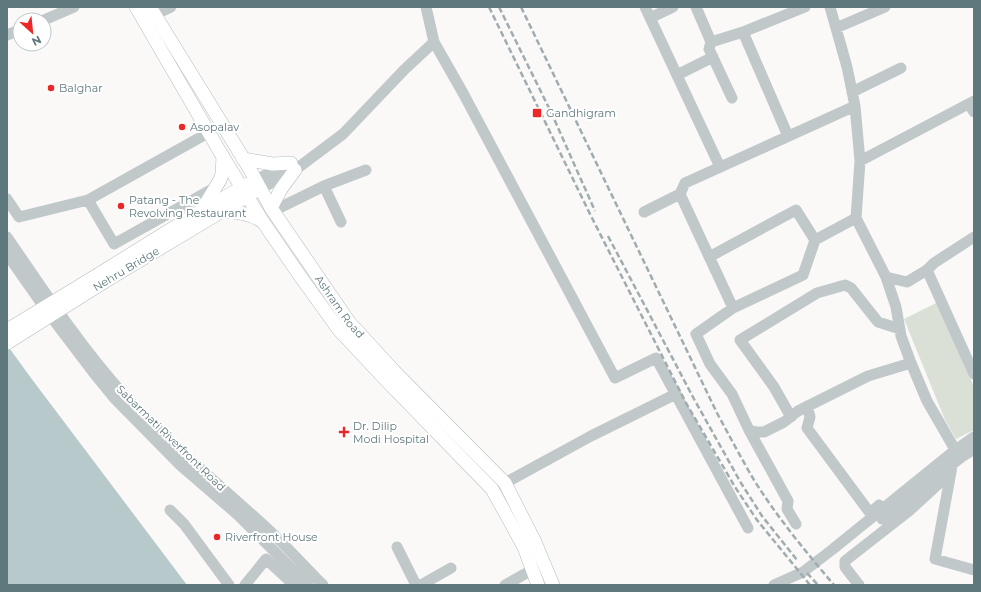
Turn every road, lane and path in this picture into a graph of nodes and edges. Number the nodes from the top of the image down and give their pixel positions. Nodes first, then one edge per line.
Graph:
1 (74, 7) edge
2 (136, 7) edge
3 (171, 7) edge
4 (426, 7) edge
5 (645, 7) edge
6 (673, 7) edge
7 (696, 7) edge
8 (805, 7) edge
9 (830, 7) edge
10 (885, 7) edge
11 (152, 11) edge
12 (52, 17) edge
13 (650, 18) junction
14 (836, 28) junction
15 (743, 32) junction
16 (434, 42) junction
17 (711, 42) junction
18 (712, 57) junction
19 (901, 68) dead end
20 (677, 75) junction
21 (852, 92) junction
22 (732, 98) dead end
23 (855, 106) junction
24 (972, 106) edge
25 (208, 133) junction
26 (788, 136) junction
27 (223, 158) junction
28 (244, 159) junction
29 (860, 161) junction
30 (296, 166) junction
31 (720, 167) junction
32 (366, 170) dead end
33 (258, 184) junction
34 (324, 186) junction
35 (216, 187) junction
36 (244, 192) junction
37 (680, 194) junction
38 (7, 200) edge
39 (88, 200) junction
40 (272, 209) junction
41 (201, 211) junction
42 (220, 212) junction
43 (644, 212) dead end
44 (856, 218) junction
45 (263, 222) junction
46 (341, 222) dead end
47 (7, 237) edge
48 (974, 237) edge
49 (815, 240) junction
50 (7, 254) edge
51 (709, 257) junction
52 (927, 270) junction
53 (102, 278) junction
54 (886, 278) junction
55 (733, 308) junction
56 (900, 329) junction
57 (7, 330) edge
58 (7, 343) edge
59 (911, 363) junction
60 (974, 374) edge
61 (676, 394) junction
62 (807, 406) junction
63 (791, 417) junction
64 (749, 430) junction
65 (974, 437) edge
66 (953, 448) junction
67 (974, 449) edge
68 (951, 469) junction
69 (506, 483) junction
70 (231, 502) junction
71 (170, 510) dead end
72 (796, 524) dead end
73 (748, 528) dead end
74 (397, 547) dead end
75 (451, 568) dead end
76 (532, 570) junction
77 (974, 570) edge
78 (295, 581) edge
79 (229, 585) edge
80 (245, 585) edge
81 (308, 585) edge
82 (323, 585) edge
83 (416, 585) edge
84 (421, 585) edge
85 (505, 585) edge
86 (538, 585) edge
87 (553, 585) edge
88 (774, 585) edge
89 (792, 585) edge
90 (859, 585) edge

1 - 12 street
2 - 25 main road, Ashram Road
3 - 11 street
4 - 16 street
5 - 13 street
6 - 13 street
7 - 17 street
8 - 15 street
9 - 14 street
10 - 14 street
11 - 28 main road, Ashram Road
13 - 20 street
14 - 21 street
15 - 17 street
15 - 26 street
16 - 30 street
16 - 61 street
17 - 18 street
18 - 20 street
18 - 22 street
19 - 21 street
20 - 31 street
21 - 23 street
23 - 26 street
23 - 29 street
24 - 29 street
25 - 27 main road, Ashram Road
25 - 39 street
26 - 31 street
27 - 35 main road
27 - 36 main road, Ashram Road
28 - 30 main road
28 - 33 main road, Ashram Road
29 - 44 street
30 - 33 street
30 - 40 main road
31 - 37 street
32 - 34 street
33 - 36 main road
33 - 40 main road, Ashram Road
34 - 40 street
34 - 46 street
35 - 39 street
35 - 41 main road
36 - 41 main road, Nehru Bridge
36 - 42 main road, Nehru Bridge
36 - 45 main road, Ashram Road
37 - 43 street
37 - 51 street
38 - 39 street
40 - 69 main road, Ashram Road
41 - 53 main road, Nehru Bridge
42 - 45 main road
42 - 53 main road, Nehru Bridge
44 - 49 street
44 - 54 street
45 - 76 main road, Ashram Road
47 - 70 street, Sabarmati Riverfront Road
48 - 52 street
49 - 51 street
49 - 55 street
50 - 70 street, Sabarmati Riverfront Road
51 - 55 street
52 - 54 street
52 - 60 street
53 - 57 main road, Nehru Bridge, bridge
53 - 58 main road, Nehru Bridge, bridge
54 - 56 street
55 - 64 street
56 - 59 street
56 - 63 street
59 - 62 street
59 - 66 street
61 - 69 street
61 - 73 street
62 - 63 street
62 - 66 street
63 - 64 street
64 - 72 street
65 - 66 street
66 - 68 street
66 - 88 street
67 - 68 street
68 - 77 street
68 - 89 street
68 - 90 street
69 - 87 main road, Ashram Road
70 - 78 street, Sabarmati Riverfront Road
70 - 82 street, Sabarmati Riverfront Road
71 - 79 street
74 - 83 street
75 - 84 street
76 - 85 street
76 - 86 main road, Ashram Road
78 - 80 street
78 - 81 street, Sabarmati Riverfront Road

